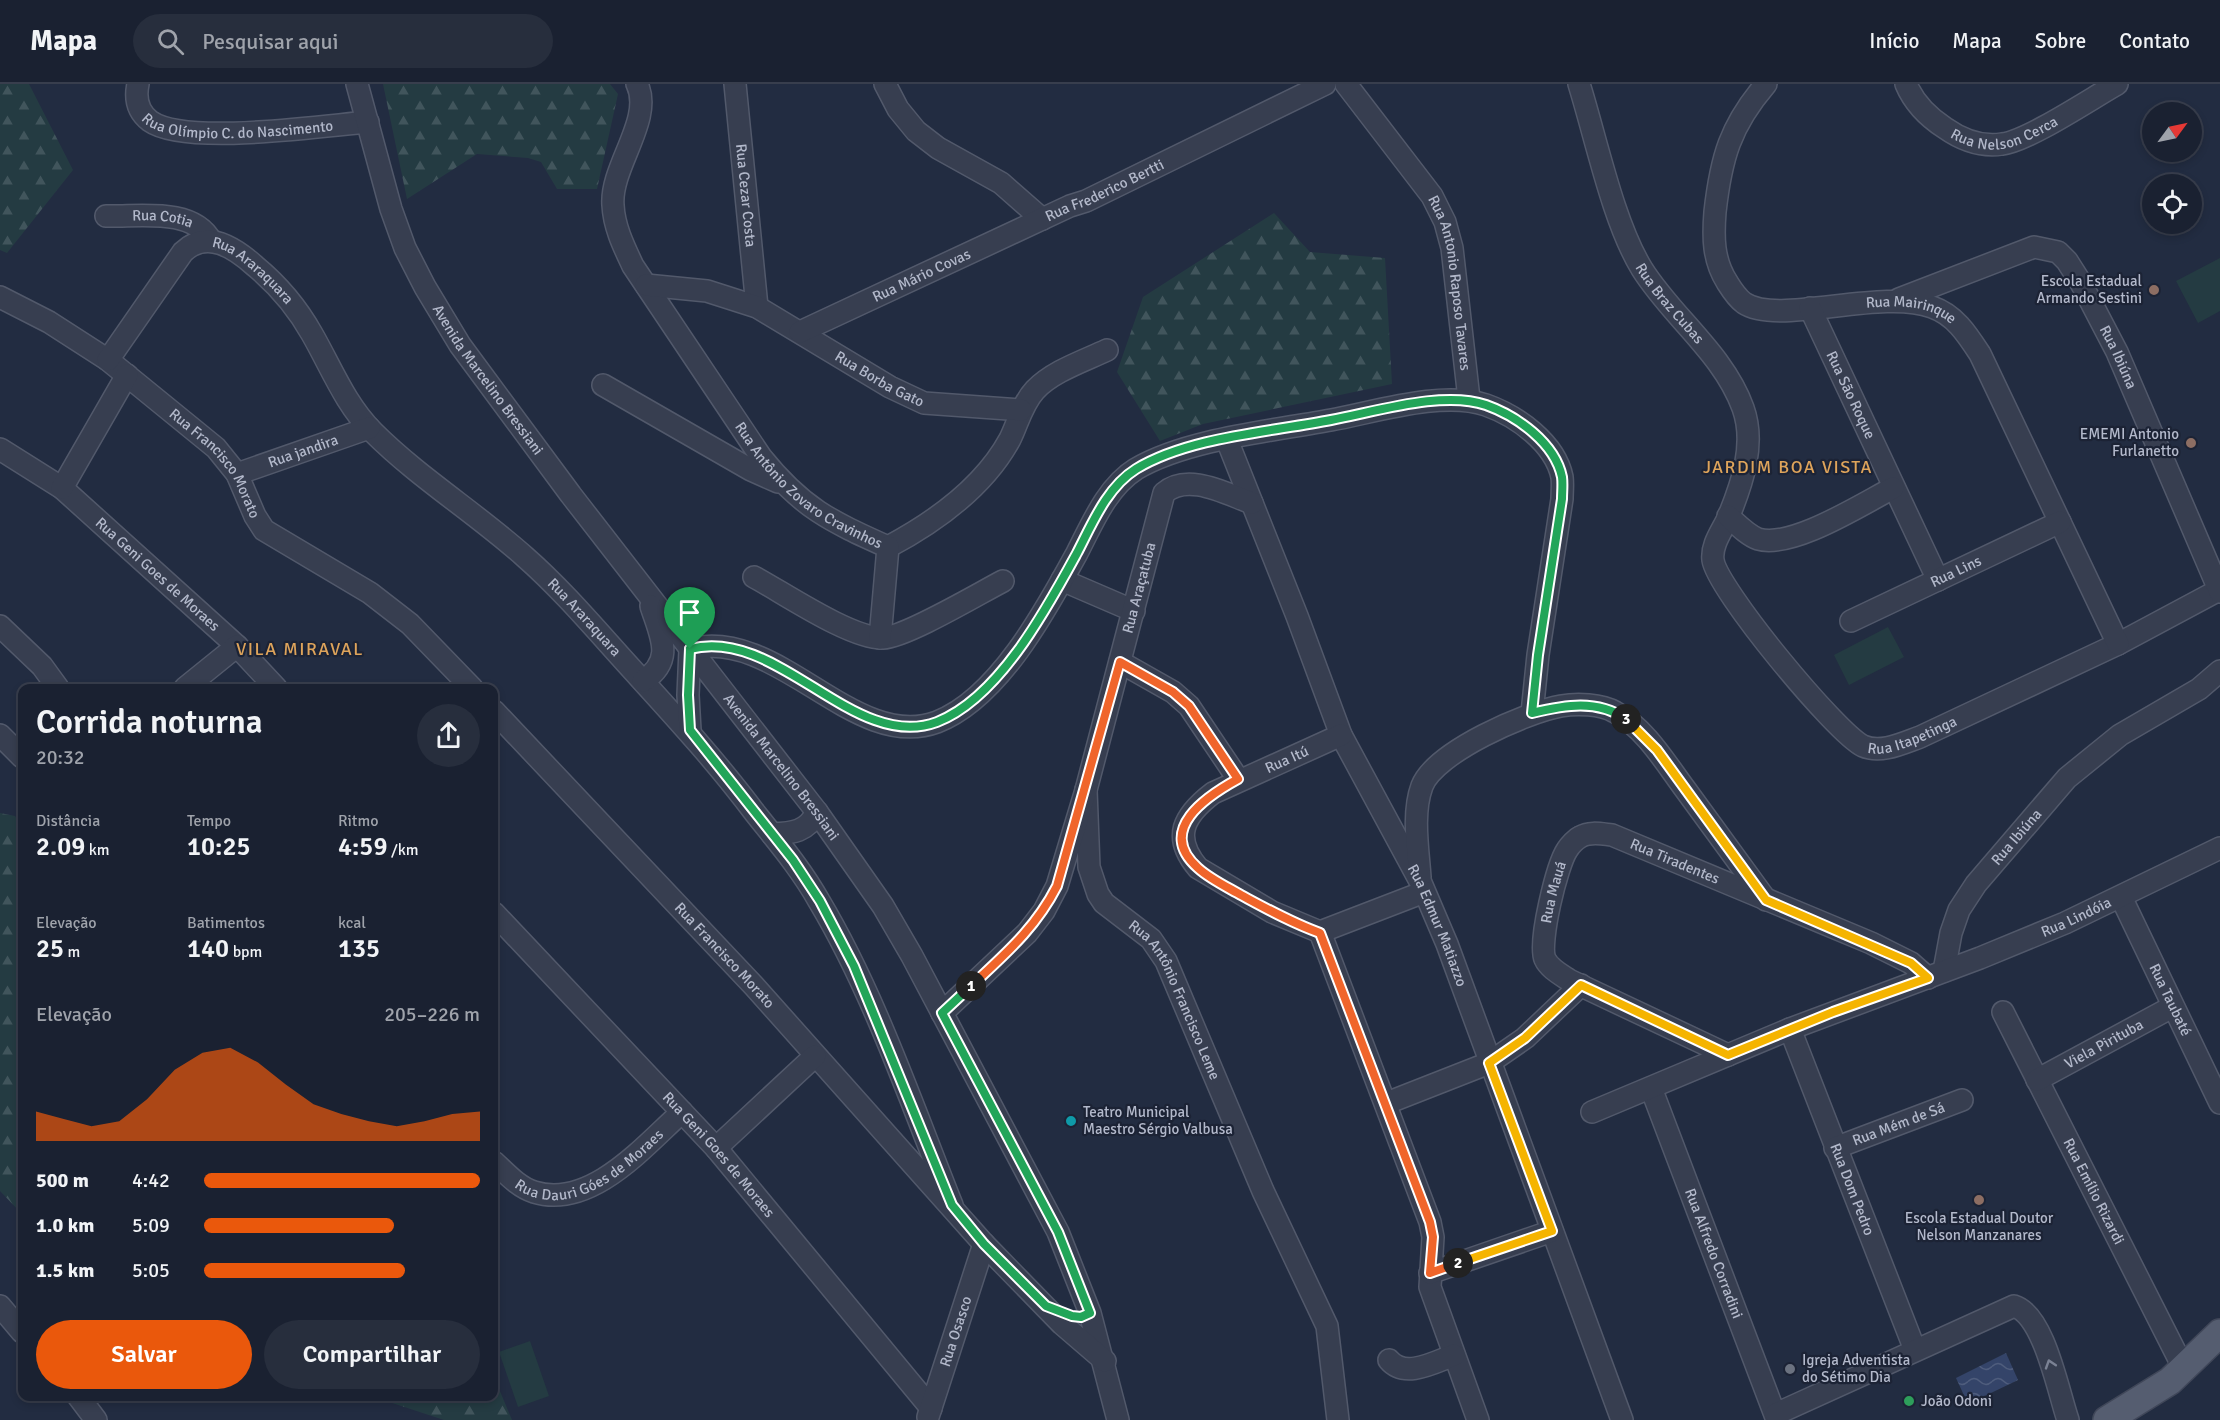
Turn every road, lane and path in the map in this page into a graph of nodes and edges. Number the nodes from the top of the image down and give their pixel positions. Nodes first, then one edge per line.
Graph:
1 (138, 84) edge
2 (357, 84) edge
3 (637, 84) edge
4 (735, 84) edge
5 (885, 84) edge
6 (1325, 84) edge
7 (1346, 84) edge
8 (1580, 84) edge
9 (1766, 84) edge
10 (1906, 84) edge
11 (2117, 84) edge
12 (368, 123) junction
13 (106, 216) dead end
14 (1042, 219) junction
15 (211, 241) junction
16 (646, 285) junction
17 (0, 297) edge
18 (1899, 299) junction
19 (758, 307) junction
20 (1810, 309) junction
21 (800, 332) junction
22 (1107, 350) dead end
23 (108, 360) junction
24 (127, 375) junction
25 (603, 386) dead end
26 (1470, 399) junction
27 (1021, 410) junction
28 (369, 428) junction
29 (1227, 440) junction
30 (0, 449) edge
31 (237, 474) junction
32 (782, 483) junction
33 (63, 488) junction
34 (1893, 488) junction
35 (1252, 503) junction
36 (1728, 516) junction
37 (2060, 522) junction
38 (888, 547) junction
39 (754, 577) dead end
40 (1062, 580) junction
41 (1938, 580) junction
42 (1003, 581) dead end
43 (646, 591) junction
44 (2219, 591) edge
45 (1134, 611) junction
46 (1851, 621) dead end
47 (0, 626) edge
48 (880, 638) junction
49 (2118, 644) junction
50 (237, 646) junction
51 (690, 649) junction
52 (754, 654) junction
53 (1120, 662) junction
54 (2220, 671) edge
55 (713, 677) junction
56 (643, 681) junction
57 (55, 684) edge
58 (190, 684) edge
59 (272, 684) edge
60 (468, 684) edge
61 (1532, 713) junction
62 (498, 715) edge
63 (690, 730) junction
64 (0, 735) edge
65 (1341, 735) junction
66 (18, 753) edge
67 (1238, 779) junction
68 (1086, 790) junction
69 (817, 812) junction
70 (772, 834) junction
71 (1581, 836) joint
72 (1728, 847) junction
73 (2220, 848) edge
74 (1706, 875) junction
75 (1423, 888) junction
76 (2121, 897) junction
77 (1766, 900) junction
78 (498, 917) edge
79 (1320, 933) junction
80 (1936, 974) junction
81 (1581, 985) junction
82 (2172, 1007) junction
83 (2003, 1012) dead end
84 (942, 1013) junction
85 (1790, 1029) junction
86 (1728, 1055) junction
87 (815, 1056) junction
88 (1489, 1063) junction
89 (2037, 1080) junction
90 (1651, 1088) junction
91 (1962, 1100) dead end
92 (1387, 1103) junction
93 (2220, 1103) edge
94 (682, 1112) junction
95 (1592, 1112) dead end
96 (716, 1148) junction
97 (1835, 1148) junction
98 (498, 1166) edge
99 (952, 1205) junction
100 (1552, 1231) junction
101 (984, 1244) junction
102 (1430, 1273) junction
103 (0, 1306) edge
104 (1046, 1306) junction
105 (1090, 1313) junction
106 (18, 1327) edge
107 (2220, 1333) edge
108 (1915, 1350) junction
109 (1454, 1355) junction
110 (1389, 1360) dead end
111 (1105, 1361) junction
112 (2184, 1369) junction
113 (82, 1401) edge
114 (929, 1414) edge
115 (1776, 1417) edge
116 (96, 1420) edge
117 (1118, 1420) edge
118 (1338, 1420) edge
119 (1478, 1420) edge
120 (1622, 1420) edge
121 (2068, 1420) edge
122 (2106, 1420) edge

1 - 12 street, Rua Olímpio C. do Nascimento
2 - 12 street, Avenida Marcelino Bressiani
3 - 16 street, Rua Antônio Zovaro Cravinhos
4 - 19 street, Rua Cezar Costa
5 - 14 street, Rua Frederico Bertti
6 - 14 street, Rua Frederico Bertti
7 - 26 street, Rua Antonio Raposo Tavares
8 - 36 street, Rua Braz Cubas
9 - 20 street, Rua Mairinque
10 - 11 street, Rua Nelson Cerca
12 - 43 street, Avenida Marcelino Bressiani
13 - 15 street, Rua Cotia
14 - 21 street, Rua Mário Covas
15 - 23 street, Rua Araraquara
15 - 28 street, Rua Araraquara
16 - 19 street, Rua Borba Gato
16 - 32 street, Rua Antônio Zovaro Cravinhos
17 - 23 street, Rua Francisco Morato
18 - 20 street, Rua Mairinque
18 - 37 street, Rua Mairinque
18 - 44 street, Rua Ibiúna
19 - 21 street, Rua Borba Gato
20 - 34 street, Rua São Roque
21 - 27 street, Rua Borba Gato
22 - 27 street
23 - 24 street, Rua Francisco Morato
24 - 31 street, Rua Francisco Morato
24 - 33 street
25 - 32 street
26 - 29 street
26 - 61 street
27 - 38 street, Rua Antônio Zovaro Cravinhos
28 - 31 street, Rua jandira
28 - 56 street, Rua Araraquara
29 - 35 street, Rua Edmur Matiazzo
29 - 40 street
30 - 33 street, Rua Geni Goes de Moraes
31 - 60 street, Rua Francisco Morato
32 - 38 street, Rua Antônio Zovaro Cravinhos
33 - 50 street, Rua Geni Goes de Moraes
34 - 36 street
34 - 41 street, Rua São Roque
35 - 45 street, Rua Araçatuba
35 - 65 street, Rua Edmur Matiazzo
36 - 49 street, Rua Itapetinga
37 - 41 street, Rua Lins
37 - 49 street, Rua Mairinque
38 - 48 street
39 - 48 street
40 - 45 street
40 - 52 street
41 - 46 street, Rua Lins
42 - 48 street
43 - 51 street, Avenida Marcelino Bressiani
43 - 56 street
44 - 49 street, Rua Itapetinga
45 - 53 street, Rua Araçatuba
47 - 57 street
50 - 58 street
50 - 59 street, Rua Geni Goes de Moraes
51 - 52 street
51 - 55 street, Avenida Marcelino Bressiani
51 - 63 street
52 - 55 street
53 - 67 street
53 - 68 street, Rua Araçatuba
54 - 80 street, Rua Ibiúna
55 - 69 street, Avenida Marcelino Bressiani
56 - 63 street, Rua Araraquara
61 - 72 street
61 - 75 street
62 - 87 street, Rua Francisco Morato
63 - 70 street, Rua Araraquara
64 - 66 street
65 - 67 street, Rua Itú
65 - 75 street, Rua Edmur Matiazzo
67 - 79 street, Rua Itú
68 - 84 street, Rua Araçatuba
68 - 118 street, Rua Antônio Francisco Leme
69 - 70 street
69 - 84 street, Avenida Marcelino Bressiani
70 - 99 street, Rua Araraquara
71 - 74 street, Rua Tiradentes
71 - 81 street, Rua Mauá
72 - 74 street
72 - 77 street
73 - 76 street, Rua Lindóia
74 - 77 street, Rua Tiradentes
75 - 79 street
75 - 88 street, Rua Edmur Matiazzo
76 - 80 street, Rua Lindóia
76 - 82 street, Rua Taubaté
77 - 80 street, Rua Tiradentes
78 - 94 street, Rua Geni Goes de Moraes
79 - 92 street
80 - 85 street, Rua Lindóia
81 - 86 street
81 - 88 street
82 - 89 street, Viela Pirituba
82 - 93 street, Rua Taubaté
83 - 89 street, Rua Emílio Rizardi
84 - 105 street, Avenida Marcelino Bressiani
85 - 86 street, Rua Lindóia
85 - 97 street, Rua Dom Pedro
86 - 90 street, Rua Lindóia
87 - 96 street
87 - 99 street, Rua Francisco Morato
88 - 92 street
88 - 100 street, Rua Edmur Matiazzo
89 - 112 street, Rua Emílio Rizardi
90 - 95 street, Rua Lindóia
90 - 115 street, Rua Alfredo Corradini
91 - 97 street, Rua Mém de Sá
92 - 102 street
94 - 96 street, Rua Geni Goes de Moraes
94 - 98 street, Rua Dauri Góes de Moraes
96 - 114 street, Rua Geni Goes de Moraes
97 - 108 street, Rua Dom Pedro
99 - 101 street
100 - 102 street
100 - 120 street, Rua Edmur Matiazzo
101 - 104 street
101 - 114 street, Rua Osasco
102 - 109 street
103 - 106 street
104 - 105 street
104 - 111 street
105 - 111 street, Avenida Marcelino Bressiani
107 - 112 main road
108 - 115 street
121 -> 108 street
109 - 110 street
109 - 119 street
111 - 117 street, Avenida Marcelino Bressiani
112 - 122 main road
113 - 116 street

